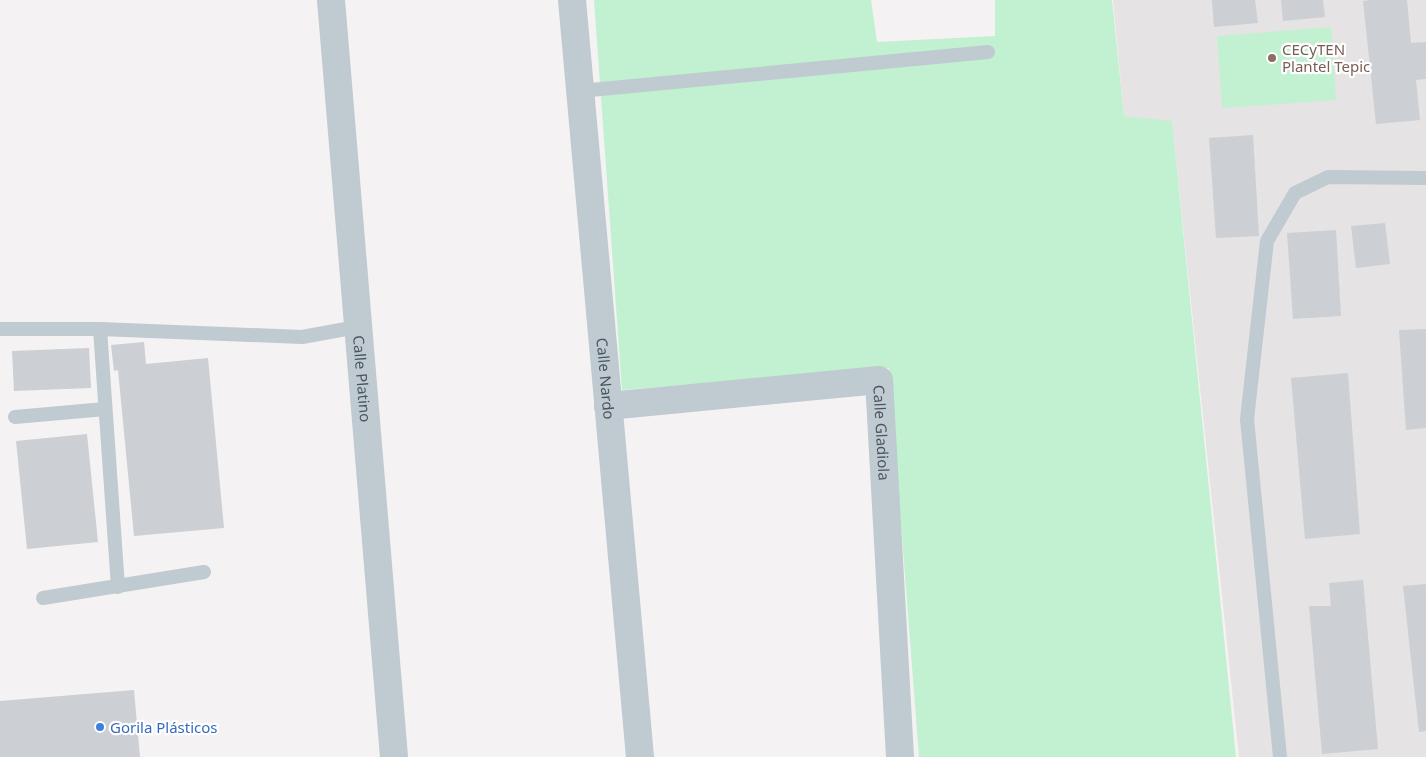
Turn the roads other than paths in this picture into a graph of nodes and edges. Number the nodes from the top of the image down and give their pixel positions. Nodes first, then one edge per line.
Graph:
1 (331, 0) edge
2 (572, 0) edge
3 (988, 52) dead end
4 (580, 91) junction
5 (1426, 178) edge
6 (358, 327) junction
7 (0, 329) edge
8 (100, 329) junction
9 (608, 406) junction
10 (106, 410) junction
11 (15, 417) dead end
12 (204, 572) dead end
13 (118, 587) junction
14 (43, 598) dead end
15 (394, 757) edge
16 (640, 757) edge
17 (900, 757) edge
18 (1280, 757) edge

1 - 6 street, Calle Platino
2 - 4 street, Calle Nardo
3 - 4 lane
4 - 9 street, Calle Nardo
5 - 18 lane
6 - 8 lane
6 - 15 street, Calle Platino
7 - 8 lane
8 - 10 lane
9 - 16 street, Calle Nardo
9 - 17 street, Calle Gladiola
10 - 11 lane
10 - 13 lane
12 - 13 lane
13 - 14 lane

